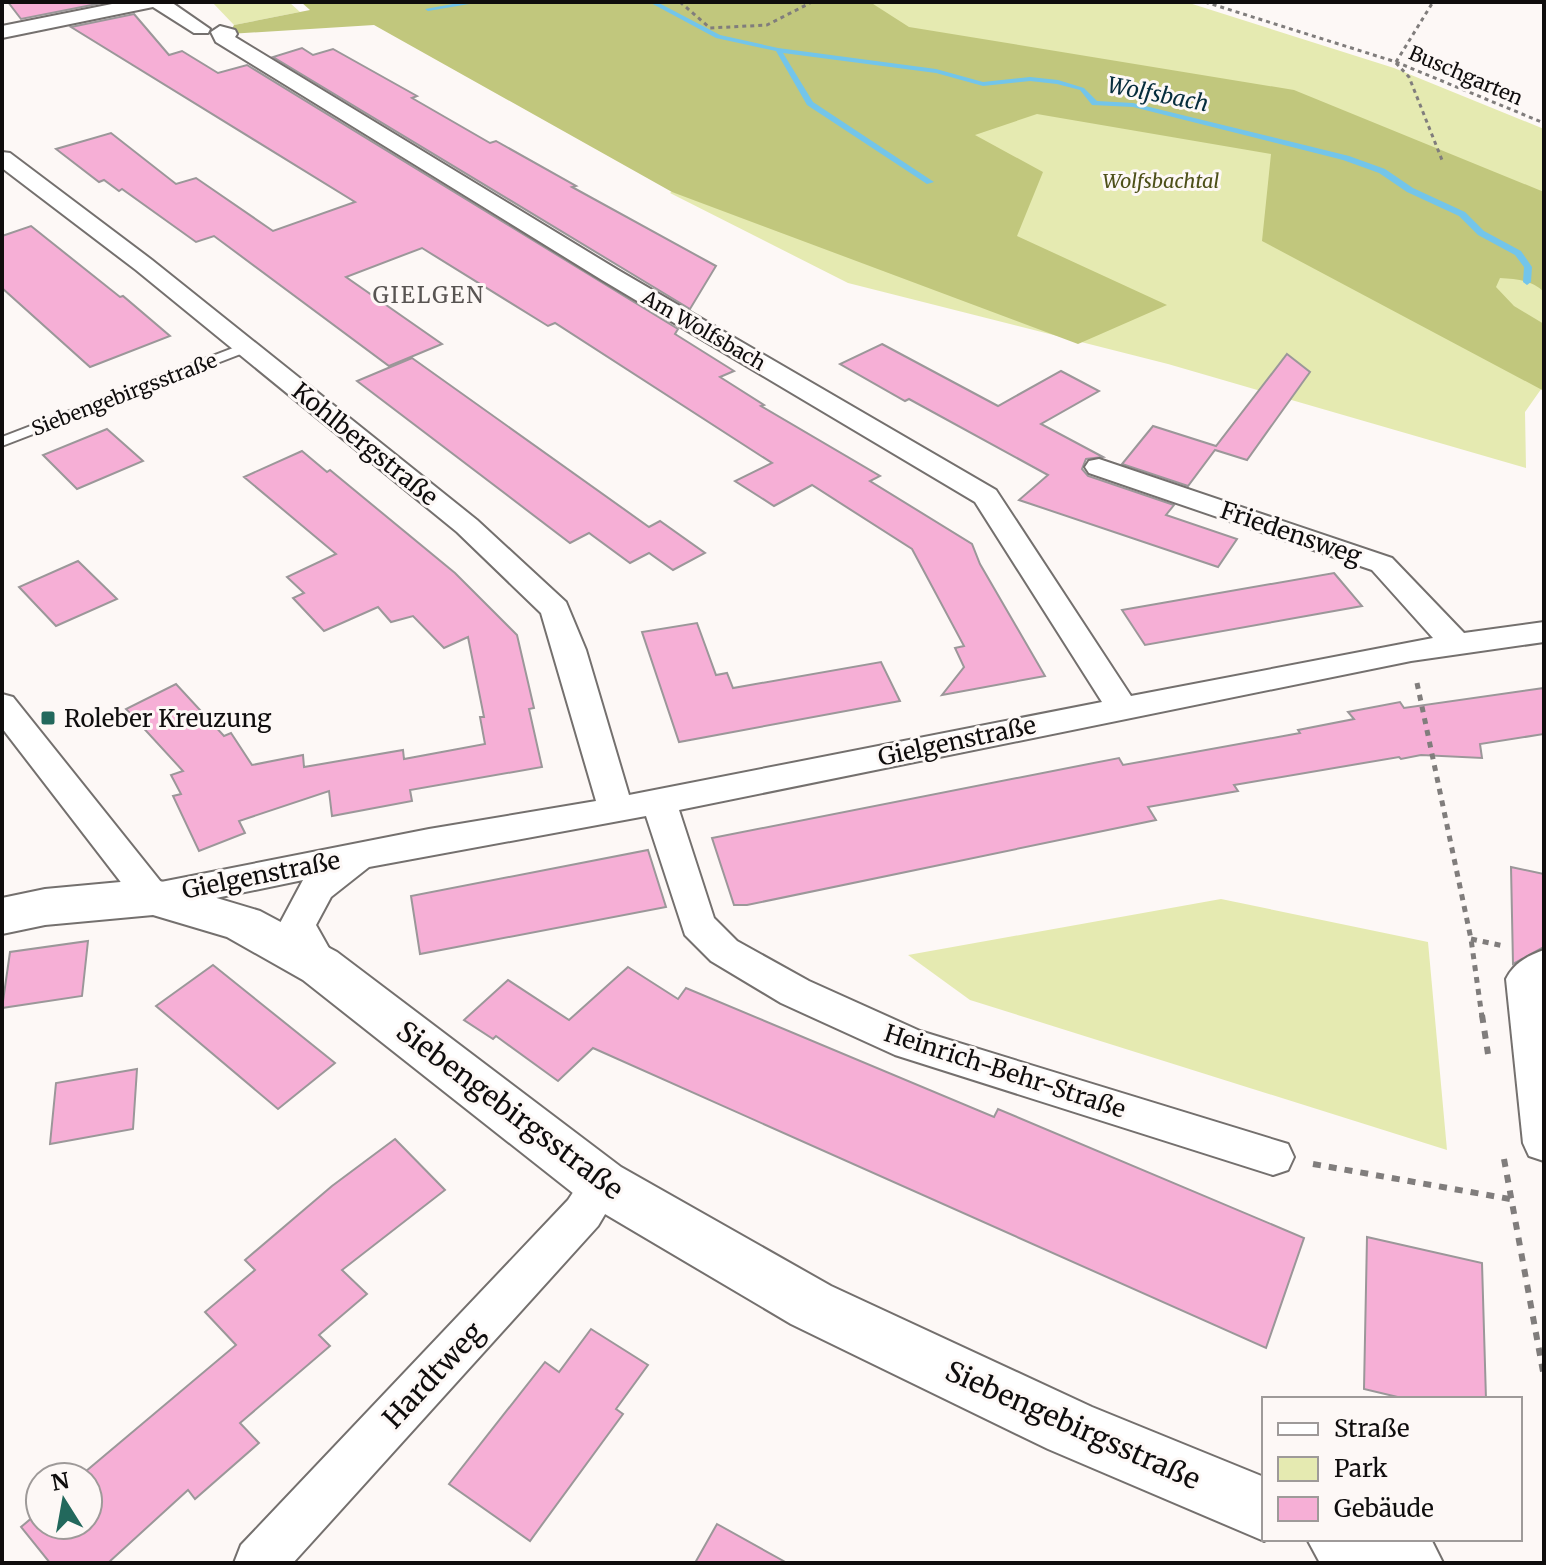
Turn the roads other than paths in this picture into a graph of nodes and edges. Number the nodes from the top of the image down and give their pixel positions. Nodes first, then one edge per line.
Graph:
1 (149, 2) edge
2 (158, 2) edge
3 (2, 32) edge
4 (2, 158) edge
5 (246, 347) junction
6 (2, 442) edge
7 (1099, 467) dead end
8 (1544, 632) edge
9 (1455, 643) junction
10 (2, 705) edge
11 (1121, 706) junction
12 (659, 801) junction
13 (616, 810) junction
14 (370, 854) junction
15 (153, 897) junction
16 (2, 916) edge
17 (320, 966) junction
18 (1534, 972) edge
19 (1544, 1143) edge
20 (1273, 1157) road end
21 (602, 1184) junction
22 (1262, 1508) edge
23 (1345, 1541) edge
24 (259, 1563) edge
25 (1411, 1563) edge

1 - 3 street
2 - 11 street, Am Wolfsbach
4 - 5 street, Kohlbergstraße
5 - 6 lane, Siebengebirgsstraße
5 - 13 street, Kohlbergstraße
7 - 9 street, Friedensweg
8 - 9 street, Gielgenstraße
9 - 11 street, Gielgenstraße
10 - 15 street
11 - 12 street, Gielgenstraße
12 - 13 street, Gielgenstraße
12 - 20 street, Heinrich-Behr-Straße
13 - 14 street, Gielgenstraße
14 - 15 street, Gielgenstraße
14 - 17 street, Gielgenstraße
15 - 16 main road
15 - 17 main road, Siebengebirgsstraße
17 - 21 main road, Siebengebirgsstraße
18 - 19 street
21 - 22 main road, Siebengebirgsstraße
21 - 24 street, Hardtweg
23 - 25 main road

